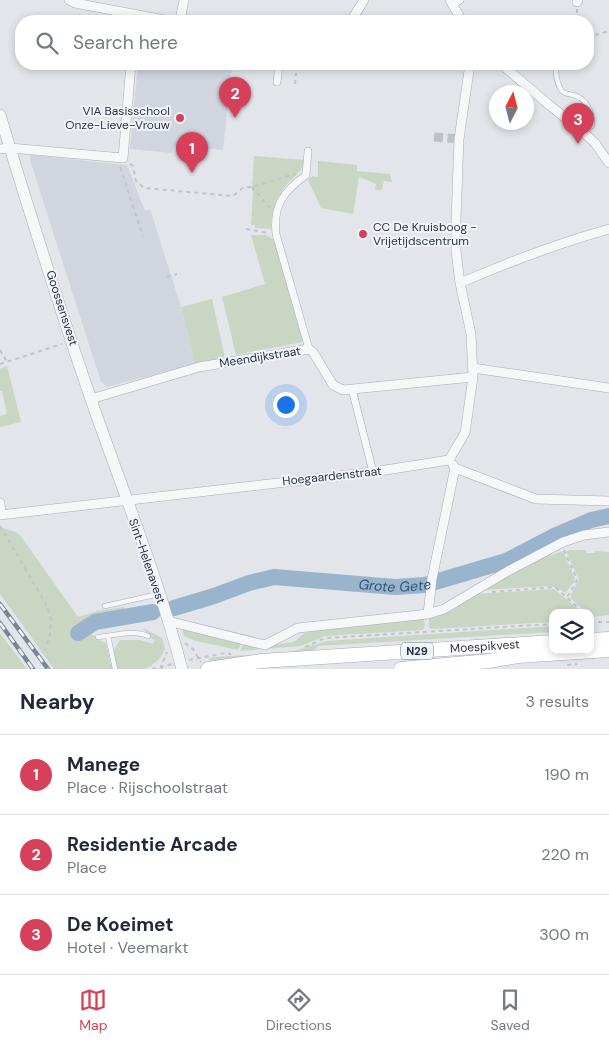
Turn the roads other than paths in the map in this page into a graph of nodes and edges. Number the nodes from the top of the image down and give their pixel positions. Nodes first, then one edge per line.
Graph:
1 (69, 0) edge
2 (184, 0) edge
3 (364, 0) edge
4 (454, 2) edge
5 (123, 15) edge
6 (181, 15) edge
7 (355, 15) edge
8 (459, 15) edge
9 (130, 70) edge
10 (278, 70) edge
11 (469, 70) edge
12 (508, 70) edge
13 (556, 70) edge
14 (276, 82) dead end
15 (0, 115) edge
16 (584, 133) junction
17 (5, 148) edge
18 (308, 151) dead end
19 (609, 163) edge
20 (609, 229) edge
21 (460, 283) junction
22 (309, 349) junction
23 (473, 373) junction
24 (609, 388) edge
25 (352, 390) junction
26 (91, 399) junction
27 (449, 460) junction
28 (455, 468) junction
29 (373, 472) junction
30 (127, 500) junction
31 (609, 502) edge
32 (0, 503) edge
33 (1, 515) edge
34 (609, 532) edge
35 (159, 594) junction
36 (105, 606) dead end
37 (428, 614) junction
38 (168, 621) junction
39 (108, 636) junction
40 (148, 636) dead end
41 (98, 637) dead end
42 (609, 638) edge
43 (594, 640) edge
44 (549, 642) edge
45 (609, 650) edge
46 (115, 669) edge
47 (182, 669) edge
48 (208, 669) edge
49 (401, 669) edge

1 - 5 street
2 - 6 street
3 - 7 street
4 - 8 street
9 - 17 street
10 - 14 street
11 - 21 street
12 - 16 street
13 - 16 lane
15 - 17 street, Goossensvest
16 - 19 street
17 - 26 street, Goossensvest
18 - 22 street
20 - 21 street
21 - 23 street
22 - 25 street, Meendijkstraat
22 - 26 street, Meendijkstraat
23 - 24 street, Meendijkstraat
23 - 25 street, Meendijkstraat
23 - 27 street
25 - 29 street
26 - 30 street, Goossensvest
27 - 28 street
27 - 29 street, Hoegaardenstraat
28 - 31 street
28 - 37 street
29 - 30 street, Hoegaardenstraat
30 - 33 street, Hoegaardenstraat
30 - 35 street, Sint-Helenavest
32 - 33 street
34 - 37 street
35 - 36 lane
35 - 38 street, Sint-Helenavest
37 - 38 street
38 - 47 street, Sint-Helenavest
39 - 40 lane
39 - 41 lane
39 - 46 lane
42 - 43 main road
44 - 48 main road, Moespikvest / N29
45 - 49 main road, Moespikvest / N29

